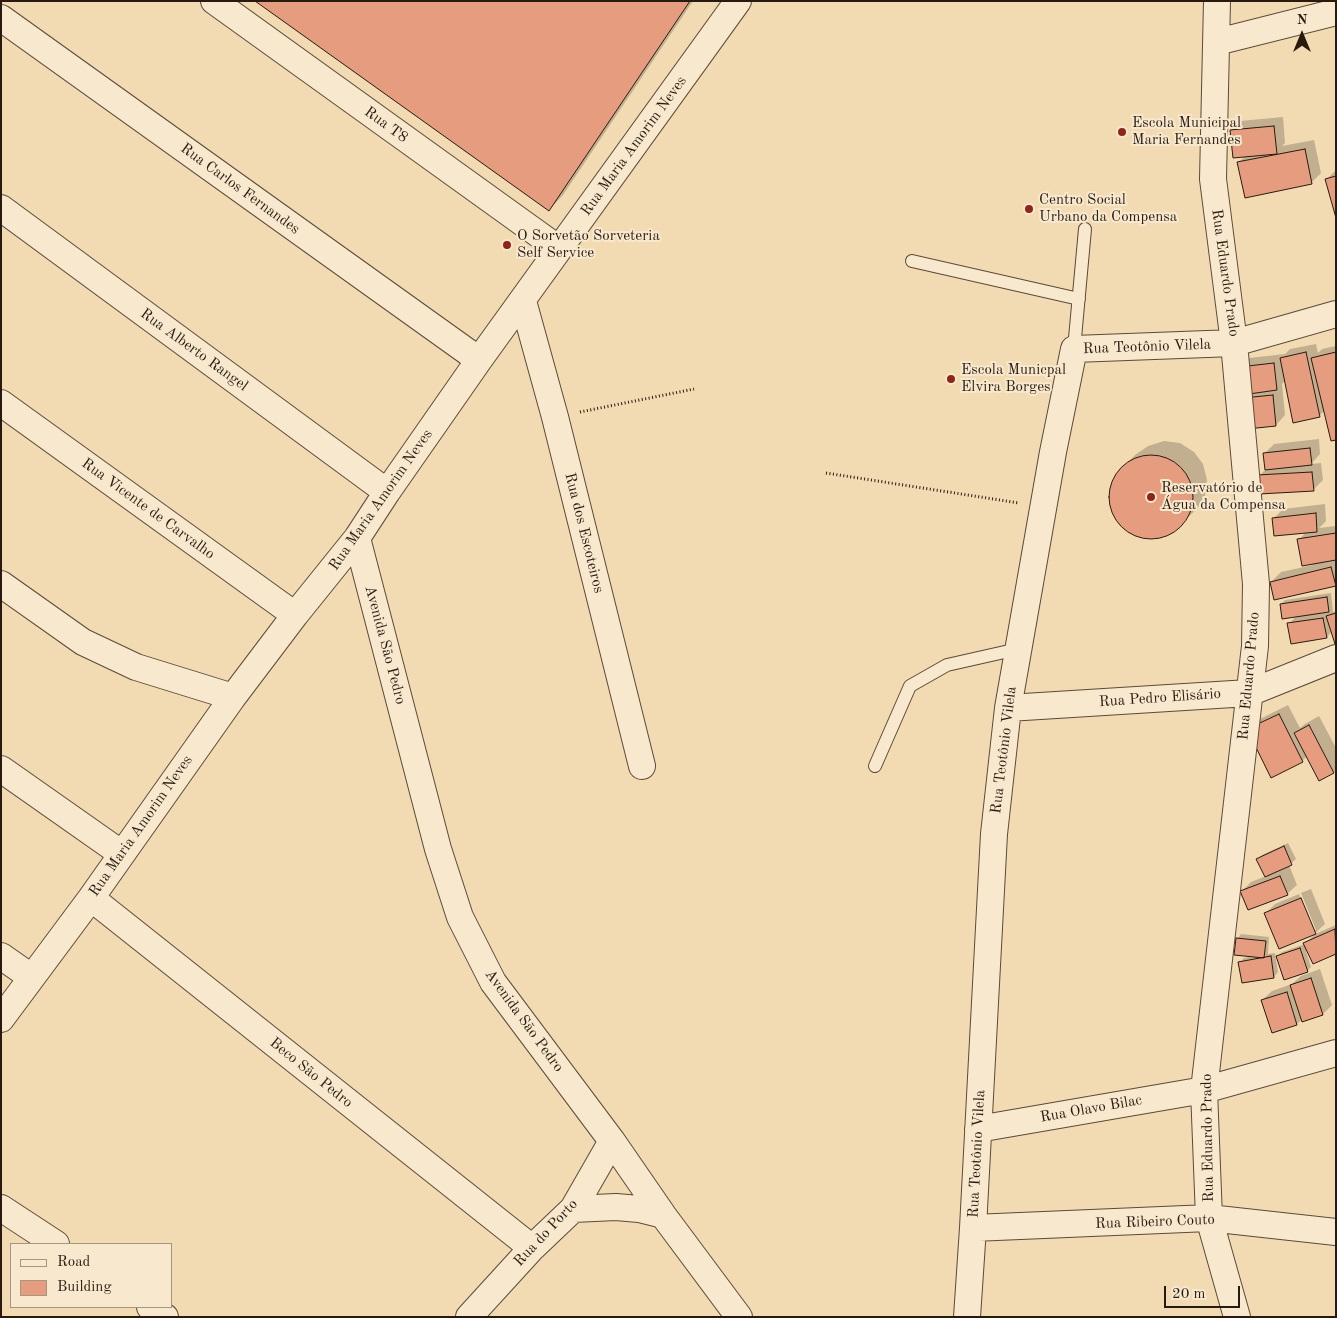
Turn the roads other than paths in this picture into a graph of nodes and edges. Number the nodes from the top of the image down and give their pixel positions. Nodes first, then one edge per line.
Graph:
1 (214, 1) edge
2 (738, 1) edge
3 (1217, 1) edge
4 (1336, 12) edge
5 (1, 18) edge
6 (1216, 42) junction
7 (1, 208) edge
8 (1085, 230) dead end
9 (559, 249) junction
10 (912, 261) dead end
11 (1078, 299) junction
12 (523, 301) junction
13 (1336, 314) edge
14 (1234, 343) junction
15 (1074, 349) junction
16 (479, 360) junction
17 (1, 403) edge
18 (387, 492) junction
19 (357, 538) junction
20 (1, 584) edge
21 (295, 614) junction
22 (1018, 649) junction
23 (1336, 658) edge
24 (1249, 692) junction
25 (233, 697) junction
26 (1008, 708) junction
27 (642, 766) dead end
28 (875, 766) dead end
29 (1, 769) edge
30 (122, 854) junction
31 (91, 898) junction
32 (1, 956) edge
33 (31, 977) junction
34 (1, 1018) edge
35 (1336, 1053) edge
36 (1204, 1090) junction
37 (978, 1129) junction
38 (612, 1141) junction
39 (1, 1208) edge
40 (573, 1209) junction
41 (663, 1215) junction
42 (1209, 1218) junction
43 (973, 1228) junction
44 (1336, 1232) edge
45 (54, 1243) edge
46 (532, 1248) junction
47 (151, 1308) edge
48 (164, 1317) edge
49 (469, 1317) edge
50 (739, 1317) edge
51 (967, 1317) edge
52 (1237, 1317) edge

1 - 9 street, Rua T8
2 - 9 street, Rua Maria Amorim Neves
3 - 6 street, Rua Eduardo Prado
4 - 6 street
5 - 16 street, Rua Carlos Fernandes
6 - 14 street, Rua Eduardo Prado
7 - 18 street, Rua Alberto Rangel
8 - 11 lane
9 - 12 street, Rua Maria Amorim Neves
10 - 11 lane
11 - 15 lane
12 - 16 street, Rua Maria Amorim Neves
12 - 27 street, Rua dos Escoteiros
13 - 14 street, Rua Teotônio Vilela
14 - 15 street, Rua Teotônio Vilela
14 - 24 street, Rua Eduardo Prado
15 - 22 street, Rua Teotônio Vilela
16 - 18 street, Rua Maria Amorim Neves
17 - 21 street, Rua Vicente de Carvalho
18 - 19 street, Rua Maria Amorim Neves
19 - 21 street, Rua Maria Amorim Neves
19 - 38 street, Avenida São Pedro
20 - 25 street
21 - 25 street, Rua Maria Amorim Neves
22 - 26 street, Rua Teotônio Vilela
22 - 28 lane
23 - 24 street, Rua Pedro Elisário
24 - 26 street, Rua Pedro Elisário
24 - 36 street, Rua Eduardo Prado
25 - 30 street, Rua Maria Amorim Neves
26 - 37 street, Rua Teotônio Vilela
29 - 30 street
30 - 31 street, Rua Maria Amorim Neves
31 - 33 street, Rua Maria Amorim Neves
31 - 46 street, Beco São Pedro
32 - 33 street
33 - 34 street, Rua Maria Amorim Neves
35 - 36 street, Rua Olavo Bilac
36 - 37 street, Rua Olavo Bilac
36 - 42 street, Rua Eduardo Prado
37 - 43 street, Rua Teotônio Vilela
38 - 40 street, Rua do Porto
38 - 41 street, Avenida São Pedro
39 - 45 street
40 - 41 street
40 - 46 street, Rua do Porto
41 - 50 street, Avenida São Pedro
42 - 43 street, Rua Ribeiro Couto
42 - 44 street, Rua Ribeiro Couto
42 - 52 street, Rua Eduardo Prado
43 - 51 street, Rua Teotônio Vilela
46 - 49 street, Rua do Porto
47 - 48 street

